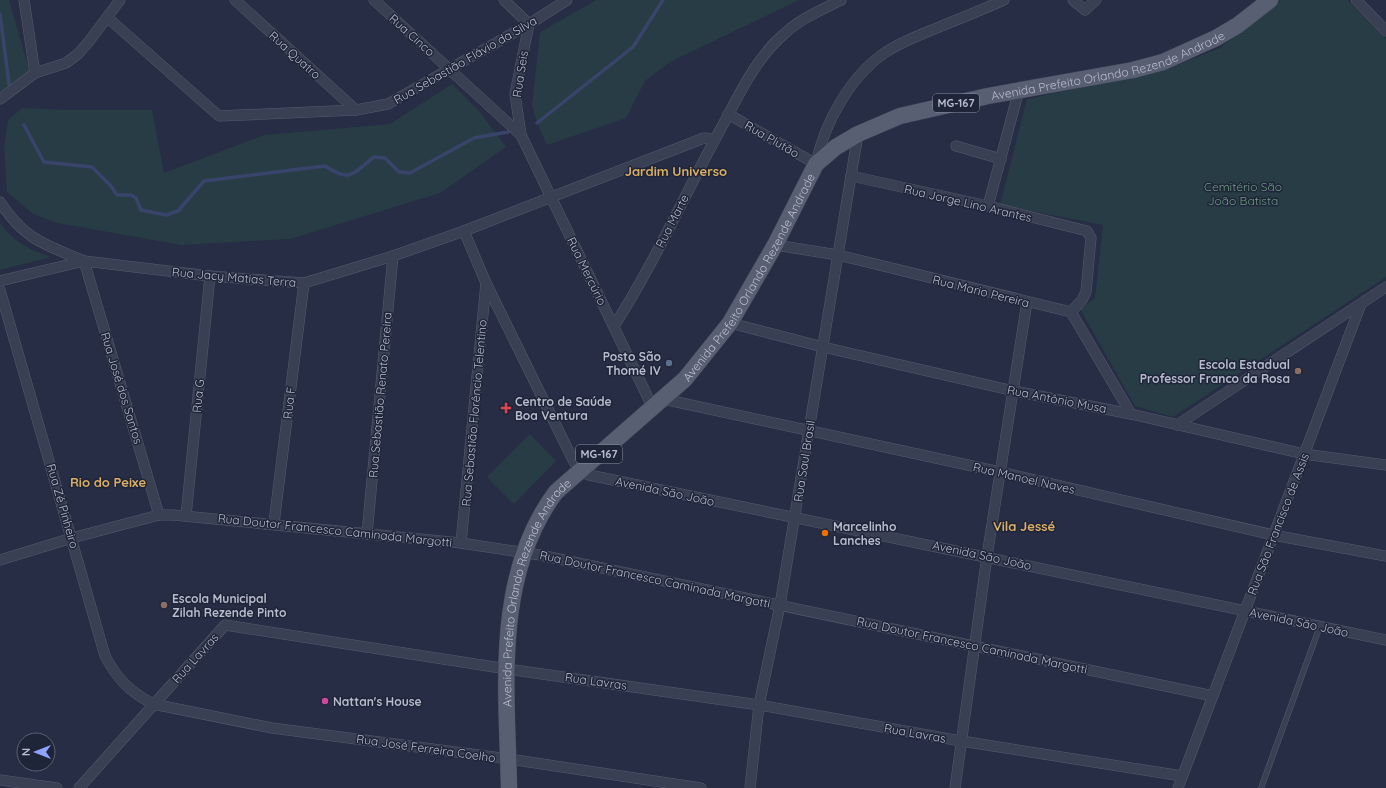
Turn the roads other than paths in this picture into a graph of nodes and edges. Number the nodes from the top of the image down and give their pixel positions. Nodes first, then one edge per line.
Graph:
1 (24, 0) edge
2 (120, 0) edge
3 (234, 0) edge
4 (374, 0) edge
5 (504, 0) edge
6 (567, 0) edge
7 (841, 0) edge
8 (1004, 0) edge
9 (1073, 0) edge
10 (1096, 0) edge
11 (1270, 0) edge
12 (1356, 0) edge
13 (108, 18) junction
14 (530, 24) junction
15 (1386, 31) edge
16 (449, 68) junction
17 (35, 73) junction
18 (1019, 90) junction
19 (0, 98) edge
20 (356, 110) junction
21 (728, 114) junction
22 (858, 134) junction
23 (521, 135) junction
24 (715, 139) junction
25 (956, 146) dead end
26 (1001, 159) junction
27 (816, 164) junction
28 (851, 176) junction
29 (552, 198) junction
30 (0, 202) edge
31 (988, 206) junction
32 (464, 231) junction
33 (776, 245) junction
34 (838, 255) junction
35 (393, 256) junction
36 (84, 261) junction
37 (210, 276) junction
38 (0, 281) edge
39 (304, 283) junction
40 (486, 283) junction
41 (1386, 287) edge
42 (0, 290) edge
43 (1026, 302) junction
44 (1361, 304) junction
45 (1071, 312) junction
46 (730, 323) junction
47 (614, 326) junction
48 (823, 347) junction
49 (1014, 391) junction
50 (658, 403) junction
51 (1131, 414) junction
52 (1177, 425) junction
53 (809, 431) junction
54 (1304, 454) junction
55 (1386, 465) edge
56 (579, 470) junction
57 (1000, 472) junction
58 (159, 515) junction
59 (186, 516) junction
60 (795, 518) junction
61 (274, 523) junction
62 (367, 534) junction
63 (1273, 535) junction
64 (72, 538) junction
65 (461, 543) junction
66 (523, 553) junction
67 (987, 556) junction
68 (1386, 556) edge
69 (0, 560) edge
70 (780, 605) junction
71 (1245, 611) junction
72 (1320, 626) junction
73 (1386, 640) edge
74 (975, 646) junction
75 (507, 669) junction
76 (1213, 696) junction
77 (152, 704) junction
78 (759, 705) junction
79 (961, 741) junction
80 (509, 759) junction
81 (1182, 776) junction
82 (0, 780) edge
83 (649, 784) edge
84 (57, 788) edge
85 (79, 788) edge
86 (509, 788) edge
87 (701, 788) edge
88 (750, 788) edge
89 (954, 788) edge
90 (1178, 788) edge
91 (1261, 788) edge

1 - 17 street
2 - 13 street
3 - 20 street, Rua Quatro
4 - 16 street, Rua Cinco
5 - 14 street
6 - 14 street, Rua Sebastião Flávio da Silva
7 - 21 street, Rua Marte
8 - 27 street
9 - 10 street
11 - 18 main road, Avenida Prefeito Orlando Rezende Andrade / MG-167
12 - 15 street
13 - 17 street
13 - 20 street, Rua Sebastião Flávio da Silva
14 - 16 street, Rua Sebastião Flávio da Silva
14 - 23 street, Rua Seis
16 - 20 street, Rua Sebastião Flávio da Silva
16 - 23 street, Rua Cinco
17 - 19 street
18 - 22 main road, Avenida Prefeito Orlando Rezende Andrade / MG-167
18 - 26 street
21 - 24 street, Rua Marte
21 - 27 street, Rua Plutão
22 - 27 main road, Avenida Prefeito Orlando Rezende Andrade / MG-167
22 - 28 street, Rua Saul Brasil
23 - 29 street, Rua Mercúrio
24 - 29 street, Rua Jacy Matias Terra
24 - 47 street, Rua Marte
25 - 26 street
26 - 31 street
27 - 33 main road, Avenida Prefeito Orlando Rezende Andrade / MG-167
28 - 31 street, Rua Jorge Lino Arantes
28 - 34 street, Rua Saul Brasil
29 - 32 street, Rua Jacy Matias Terra
29 - 47 street, Rua Mercúrio
30 - 36 street
31 - 45 street, Rua Jorge Lino Arantes
32 - 35 street, Rua Jacy Matias Terra
32 - 40 street
33 - 34 street, Rua Mario Pereira
33 - 46 main road, Avenida Prefeito Orlando Rezende Andrade / MG-167
34 - 43 street, Rua Mario Pereira
34 - 48 street, Rua Saul Brasil
35 - 39 street, Rua Jacy Matias Terra
35 - 62 street, Rua Sebastião Renato Pereira
36 - 37 street, Rua Jacy Matias Terra
36 - 38 street, Rua Jacy Matias Terra
36 - 58 street, Rua José dos Santos
37 - 39 street, Rua Jacy Matias Terra
37 - 59 street, Rua G
39 - 61 street, Rua F
40 - 56 street
40 - 65 street, Rua Sebastião Florêncio Telentino
41 - 44 street
42 - 64 street, Rua Zé Pinheiro
43 - 45 street, Rua Mario Pereira
43 - 49 street
44 - 52 street
44 - 54 street, Rua São Francisco de Assis
45 - 51 street
46 - 48 street, Rua Antônio Musa
46 - 50 main road, Avenida Prefeito Orlando Rezende Andrade / MG-167
47 - 50 street, Rua Mercúrio
48 - 49 street, Rua Antônio Musa
48 - 53 street, Rua Saul Brasil
49 - 51 street, Rua Antônio Musa
49 - 57 street
50 - 53 street, Rua Manoel Naves
50 - 56 main road, Avenida Prefeito Orlando Rezende Andrade / MG-167
51 - 52 street, Rua Antônio Musa
52 - 54 street, Rua Antônio Musa
53 - 57 street, Rua Manoel Naves
53 - 60 street, Rua Saul Brasil
54 - 55 street, Rua Antônio Musa
54 - 63 street, Rua São Francisco de Assis
56 - 60 street, Avenida São João
56 - 66 main road, Avenida Prefeito Orlando Rezende Andrade / MG-167
57 - 63 street, Rua Manoel Naves
57 - 67 street
58 - 59 street, Rua Doutor Francesco Caminada Margotti
58 - 64 street, Rua Doutor Francesco Caminada Margotti
59 - 61 street, Rua Doutor Francesco Caminada Margotti
60 - 67 street, Avenida São João
60 - 70 street, Rua Saul Brasil
61 - 62 street, Rua Doutor Francesco Caminada Margotti
62 - 65 street, Rua Doutor Francesco Caminada Margotti
63 - 68 street, Rua Manoel Naves
63 - 71 street, Rua São Francisco de Assis
64 - 69 street, Rua Doutor Francesco Caminada Margotti
64 - 77 street, Rua Zé Pinheiro
65 - 66 street, Rua Doutor Francesco Caminada Margotti
66 - 70 street, Rua Doutor Francesco Caminada Margotti
66 - 75 main road, Avenida Prefeito Orlando Rezende Andrade / MG-167
67 - 71 street, Avenida São João
67 - 74 street
70 - 74 street, Rua Doutor Francesco Caminada Margotti
70 - 78 street, Rua Saul Brasil
71 - 72 street, Avenida São João
71 - 76 street, Rua São Francisco de Assis
72 - 73 street, Avenida São João
72 - 91 lane
74 - 76 street, Rua Doutor Francesco Caminada Margotti
74 - 79 street
75 - 77 street, Rua Lavras
75 - 78 street, Rua Lavras
75 - 80 main road, Avenida Prefeito Orlando Rezende Andrade / MG-167
76 - 81 street, Rua São Francisco de Assis
77 - 80 street, Rua José Ferreira Coelho
77 - 85 street, Rua Lavras
78 - 79 street, Rua Lavras
78 - 88 street, Rua Saul Brasil
79 - 81 street, Rua Lavras
79 - 89 street
80 - 83 street, Rua José Ferreira Coelho
80 - 86 main road, Avenida Prefeito Orlando Rezende Andrade / MG-167
81 - 90 street, Rua São Francisco de Assis
82 - 84 street
83 - 87 street, Rua José Ferreira Coelho

